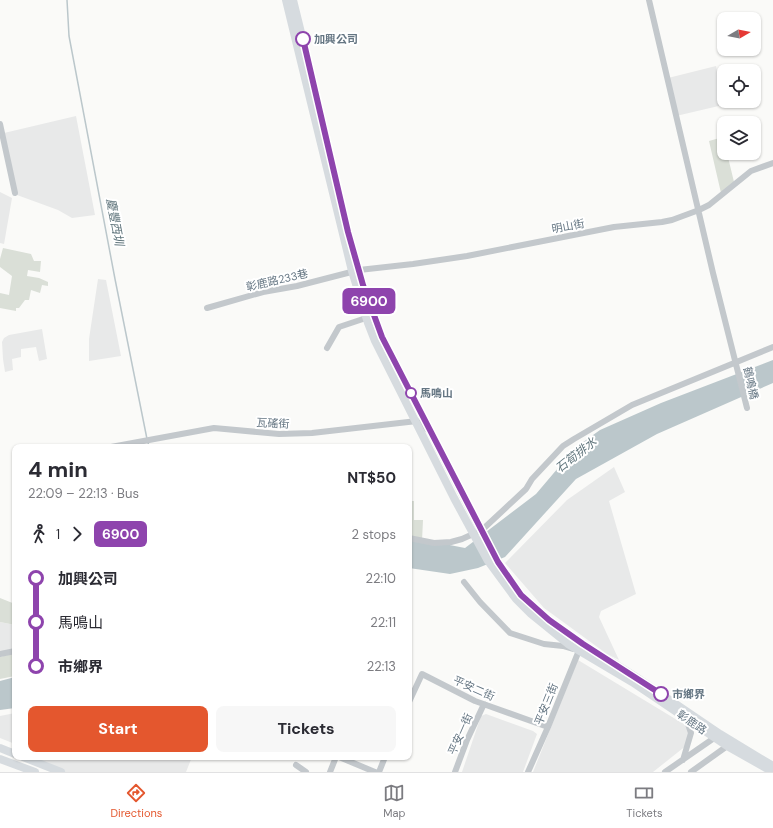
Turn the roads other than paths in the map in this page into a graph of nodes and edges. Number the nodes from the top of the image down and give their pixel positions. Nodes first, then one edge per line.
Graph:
1 (286, 0) edge
2 (293, 0) edge
3 (649, 0) edge
4 (305, 62) junction
5 (0, 124) edge
6 (773, 163) edge
7 (15, 193) dead end
8 (699, 210) junction
9 (356, 270) junction
10 (207, 308) dead end
11 (366, 318) junction
12 (378, 339) junction
13 (773, 347) edge
14 (327, 348) dead end
15 (736, 362) junction
16 (747, 408) dead end
17 (416, 421) junction
18 (431, 432) junction
19 (127, 444) edge
20 (479, 533) junction
21 (412, 539) edge
22 (464, 582) dead end
23 (581, 647) junction
24 (12, 652) edge
25 (0, 654) edge
26 (412, 696) edge
27 (484, 704) junction
28 (686, 718) junction
29 (548, 727) junction
30 (718, 736) junction
31 (730, 744) junction
32 (0, 748) edge
33 (12, 753) edge
34 (0, 759) edge
35 (31, 760) edge
36 (336, 760) edge
37 (345, 760) edge
38 (384, 760) edge
39 (683, 760) junction
40 (296, 766) dead end
41 (773, 766) edge
42 (35, 772) edge
43 (61, 772) edge
44 (306, 772) edge
45 (330, 772) edge
46 (375, 772) edge
47 (379, 772) edge
48 (454, 772) edge
49 (528, 772) edge
50 (665, 772) edge
51 (691, 772) edge
52 (772, 772) edge

1 - 4 main road, 彰鹿路
2 - 4 main road, 彰鹿路
3 - 8 street, 鶴鳴橋
4 - 9 main road, 彰鹿路
5 - 7 street
6 - 8 street, 明山街
8 - 9 street, 明山街
8 - 15 street, 鶴鳴橋
9 - 10 street, 彰鹿路233巷
9 - 11 main road, 彰鹿路
9 - 12 main road, 彰鹿路
11 - 12 main road, 彰鹿路
11 - 14 street
12 - 17 main road, 彰鹿路
12 - 18 main road, 彰鹿路
13 - 15 street
15 - 16 street, 鶴鳴橋
15 - 20 street
17 - 18 street
17 - 19 street, 瓦磘街
17 - 20 main road, 彰鹿路
18 - 20 main road, 彰鹿路
20 - 21 street
20 - 23 main road, 彰鹿路
22 - 23 street
23 - 28 main road, 彰鹿路
23 - 29 street, 平安三街
23 - 30 main road, 彰鹿路
24 - 25 street
26 - 27 street, 平安二街
27 - 29 street, 平安二街
27 - 48 street, 平安一街
28 - 30 main road, 彰鹿路
28 - 39 street
29 - 49 street, 平安三街
30 - 31 main road, 彰鹿路
30 - 39 street
31 - 41 main road, 彰鹿路
31 - 51 street
31 - 52 main road, 彰鹿路
32 - 33 main road
34 - 42 main road
35 - 43 main road
36 - 45 street
37 - 46 street
38 - 47 street
39 - 50 street
40 - 44 street

